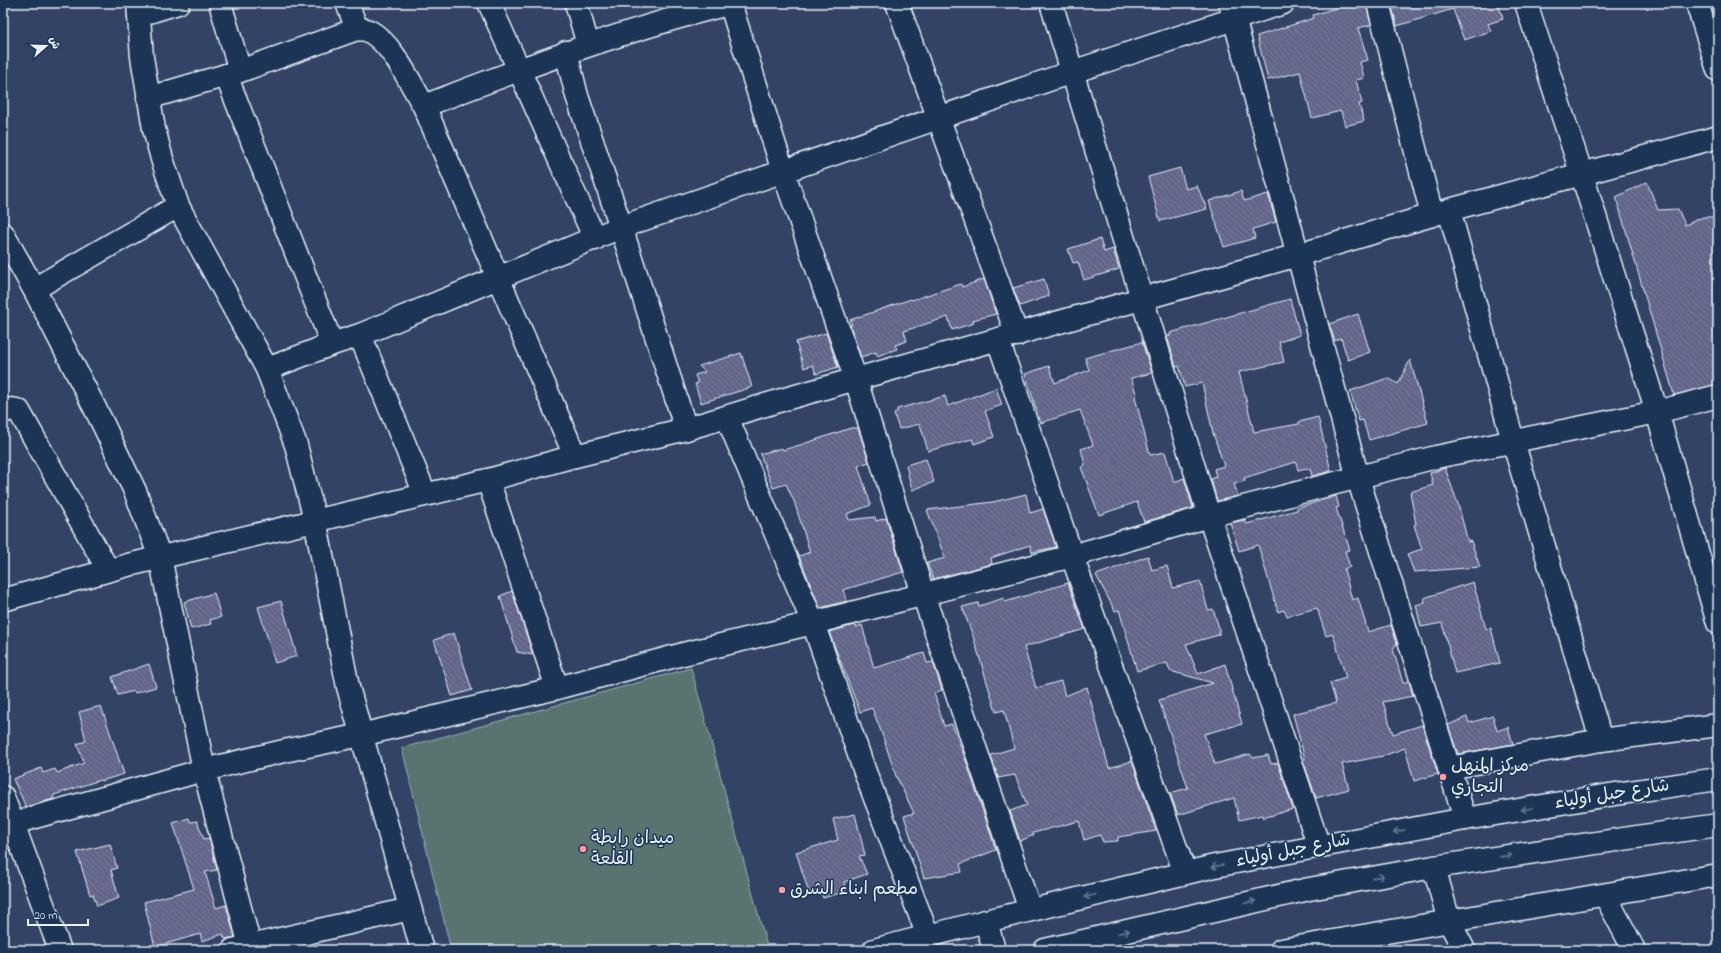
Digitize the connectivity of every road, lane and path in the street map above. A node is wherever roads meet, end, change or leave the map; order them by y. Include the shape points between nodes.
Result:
1 (178, 3) edge
2 (220, 3) edge
3 (347, 3) edge
4 (489, 3) edge
5 (576, 3) edge
6 (731, 3) edge
7 (897, 3) edge
8 (1051, 3) edge
9 (1283, 3) edge
10 (1378, 3) edge
11 (1526, 3) edge
12 (1697, 3) edge
13 (138, 9) edge
14 (1232, 11) edge
15 (357, 30) junction
16 (588, 45) junction
17 (566, 52) junction
18 (518, 70) junction
19 (1718, 70) edge
20 (1072, 72) junction
21 (233, 73) junction
22 (148, 98) junction
23 (424, 106) junction
24 (938, 118) junction
25 (1718, 137) edge
26 (783, 171) junction
27 (1582, 175) junction
28 (178, 206) junction
29 (1440, 213) junction
30 (621, 228) junction
31 (3, 234) edge
32 (595, 239) junction
33 (1298, 256) junction
34 (499, 279) junction
35 (34, 289) junction
36 (1142, 298) junction
37 (360, 335) junction
38 (1007, 338) junction
39 (332, 344) junction
40 (267, 369) junction
41 (856, 380) junction
42 (1718, 396) edge
43 (3, 412) edge
44 (1657, 412) junction
45 (727, 417) junction
46 (686, 429) junction
47 (1513, 441) junction
48 (575, 456) junction
49 (1358, 478) junction
50 (488, 480) junction
51 (425, 494) junction
52 (1209, 516) junction
53 (315, 520) junction
54 (1072, 556) junction
55 (160, 557) junction
56 (108, 570) junction
57 (923, 594) junction
58 (3, 600) edge
59 (813, 623) junction
60 (1718, 623) edge
61 (557, 688) junction
62 (1718, 725) edge
63 (361, 735) junction
64 (1601, 740) junction
65 (1449, 768) junction
66 (204, 770) junction
67 (1718, 779) edge
68 (3, 797) edge
69 (1465, 819) junction
70 (8, 824) edge
71 (1718, 825) edge
72 (1319, 847) junction
73 (1434, 867) junction
74 (1184, 873) junction
75 (1718, 875) edge
76 (1605, 895) junction
77 (410, 909) junction
78 (1030, 910) junction
79 (986, 920) junction
80 (1449, 920) junction
81 (928, 936) junction
82 (245, 949) edge
83 (1293, 949) edge
84 (60, 950) edge
85 (422, 950) edge
86 (874, 950) edge
87 (994, 950) edge
88 (1045, 950) edge
89 (1464, 950) edge
90 (1634, 950) edge

1 - 13 street
2 - 21 street
3 - 15 street
4 - 18 street
5 - 16 street
6 - 16 street
6 - 26 street
7 - 24 street
8 - 20 street
9 - 14 street
10 - 29 street
11 - 27 street
12 - 19 street
13 - 22 street
14 - 20 street
14 - 33 street
15 - 21 street
15 - 23 street via 369,31 382,41
16 - 17 street
17 - 18 street
17 - 30 street via 577,96
18 - 23 street
18 - 32 street
20 - 24 street
20 - 36 street
21 - 22 street
21 - 39 street
22 - 28 street via 162,159
23 - 34 street
24 - 26 street
24 - 38 street
25 - 27 street
26 - 30 street
26 - 41 street
27 - 29 street
27 - 44 street
28 - 35 street
28 - 40 street
29 - 33 street
29 - 47 street
30 - 32 street
30 - 46 street
31 - 35 street
32 - 34 street
33 - 36 street
33 - 49 street
34 - 37 street
34 - 48 street
35 - 55 street via 135,491
36 - 38 street
36 - 52 street
37 - 39 street
37 - 51 street
38 - 41 street
38 - 54 street
39 - 40 street
40 - 53 street via 296,445
41 - 45 street
41 - 57 street
42 - 44 street
43 - 56 street via 9,409 19,411
44 - 47 street
44 - 60 street
45 - 46 street
45 - 59 street
46 - 48 street
47 - 49 street via 1436,457
47 - 64 street
48 - 50 street
49 - 52 street
49 - 65 street
50 - 51 street
50 - 61 street
51 - 53 street
52 - 54 street
52 - 72 street
53 - 55 street
53 - 63 street via 348,687
54 - 57 street
54 - 74 street
55 - 56 street
55 - 66 street
56 - 58 street
57 - 59 street
57 - 78 street
59 - 61 street
59 - 81 street via 865,772
61 - 63 street
62 - 64 street
63 - 66 street
63 - 77 street
64 - 65 street
65 - 69 street
66 - 70 street
66 - 82 street
67 -> 69 street, شارع جبل أولياء
68 - 70 street
69 -> 72 street, شارع جبل أولياء
70 - 84 street
73 -> 71 street
72 -> 74 street, شارع جبل أولياء
73 - 80 street
88 -> 73 street via 1309,889
74 -> 78 street, شارع جبل أولياء
75 - 76 street
76 - 80 street
76 - 90 street
77 - 82 street
77 - 85 street
78 - 79 street, شارع جبل أولياء
79 - 81 street, شارع جبل أولياء
79 - 87 street
80 - 83 street
80 - 89 street
81 - 86 street, شارع جبل أولياء

